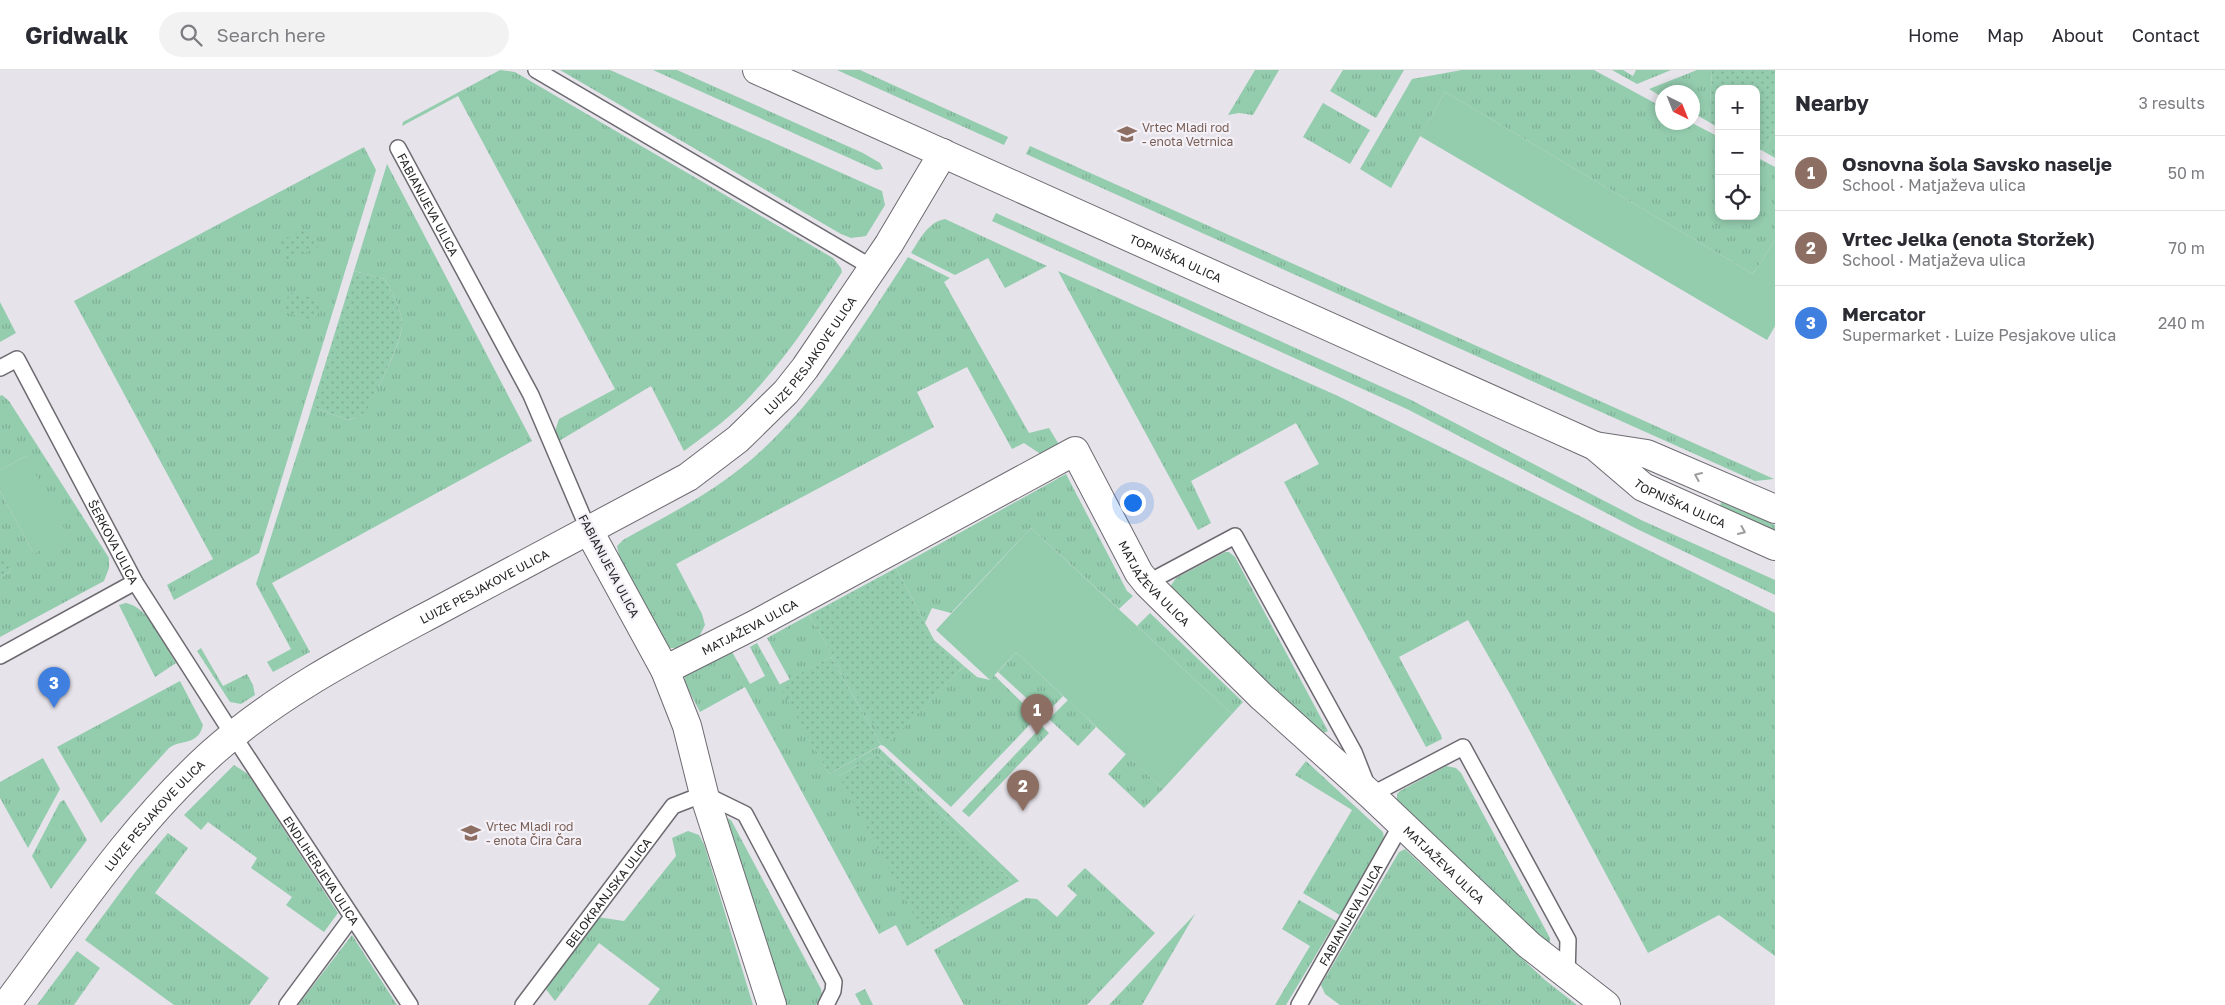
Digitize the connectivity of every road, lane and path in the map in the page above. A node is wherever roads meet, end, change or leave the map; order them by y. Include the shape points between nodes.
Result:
1 (536, 70) edge
2 (757, 70) edge
3 (398, 148) dead end
4 (943, 154) junction
5 (873, 268) junction
6 (0, 368) edge
7 (1595, 446) junction
8 (1775, 509) edge
9 (589, 531) junction
10 (1775, 546) edge
11 (136, 582) junction
12 (1147, 583) junction
13 (0, 656) edge
14 (665, 670) junction
15 (233, 735) junction
16 (704, 794) junction
17 (1371, 795) junction
18 (1401, 825) junction
19 (352, 917) junction
20 (1567, 976) junction
21 (6, 1005) edge
22 (286, 1005) edge
23 (410, 1005) edge
24 (523, 1005) edge
25 (772, 1005) edge
26 (826, 1005) edge
27 (1299, 1005) edge
28 (1606, 1005) edge

1 - 5 lane
2 - 4 street, TOPNIŠKA ULICA
3 - 9 lane, FABIANIJEVA ULICA via 531,395
4 - 5 street, LUIZE PESJAKOVE ULICA
4 - 7 street, TOPNIŠKA ULICA
5 - 9 street, LUIZE PESJAKOVE ULICA via 786,392 738,439 688,477
6 - 11 lane, ŠERKOVA ULICA via 17,359
8 -> 7 street, TOPNIŠKA ULICA via 1647,454
7 -> 10 street, TOPNIŠKA ULICA via 1643,487
9 - 14 street, FABIANIJEVA ULICA
9 - 15 street, LUIZE PESJAKOVE ULICA via 352,657 280,700
11 - 13 lane
11 - 15 lane, ŠERKOVA ULICA
12 - 14 street, MATJAŽEVA ULICA via 1075,451
12 - 17 street, MATJAŽEVA ULICA via 1261,696
12 - 17 lane via 1235,536 1354,752
14 - 16 street, FABIANIJEVA ULICA via 687,726
15 - 19 lane, ENDLIHERJEVA ULICA
15 - 21 street, LUIZE PESJAKOVE ULICA via 186,777 129,841
16 - 24 lane, BELOKRANJSKA ULICA via 673,806
16 - 25 street, FABIANIJEVA ULICA
16 - 26 lane via 745,814 834,982 834,991
17 - 18 street, MATJAŽEVA ULICA
17 - 20 lane via 1463,747 1568,940
18 - 20 street, MATJAŽEVA ULICA
18 - 27 lane, FABIANIJEVA ULICA
19 - 22 lane
19 - 23 lane, ENDLIHERJEVA ULICA
20 - 28 street, MATJAŽEVA ULICA

